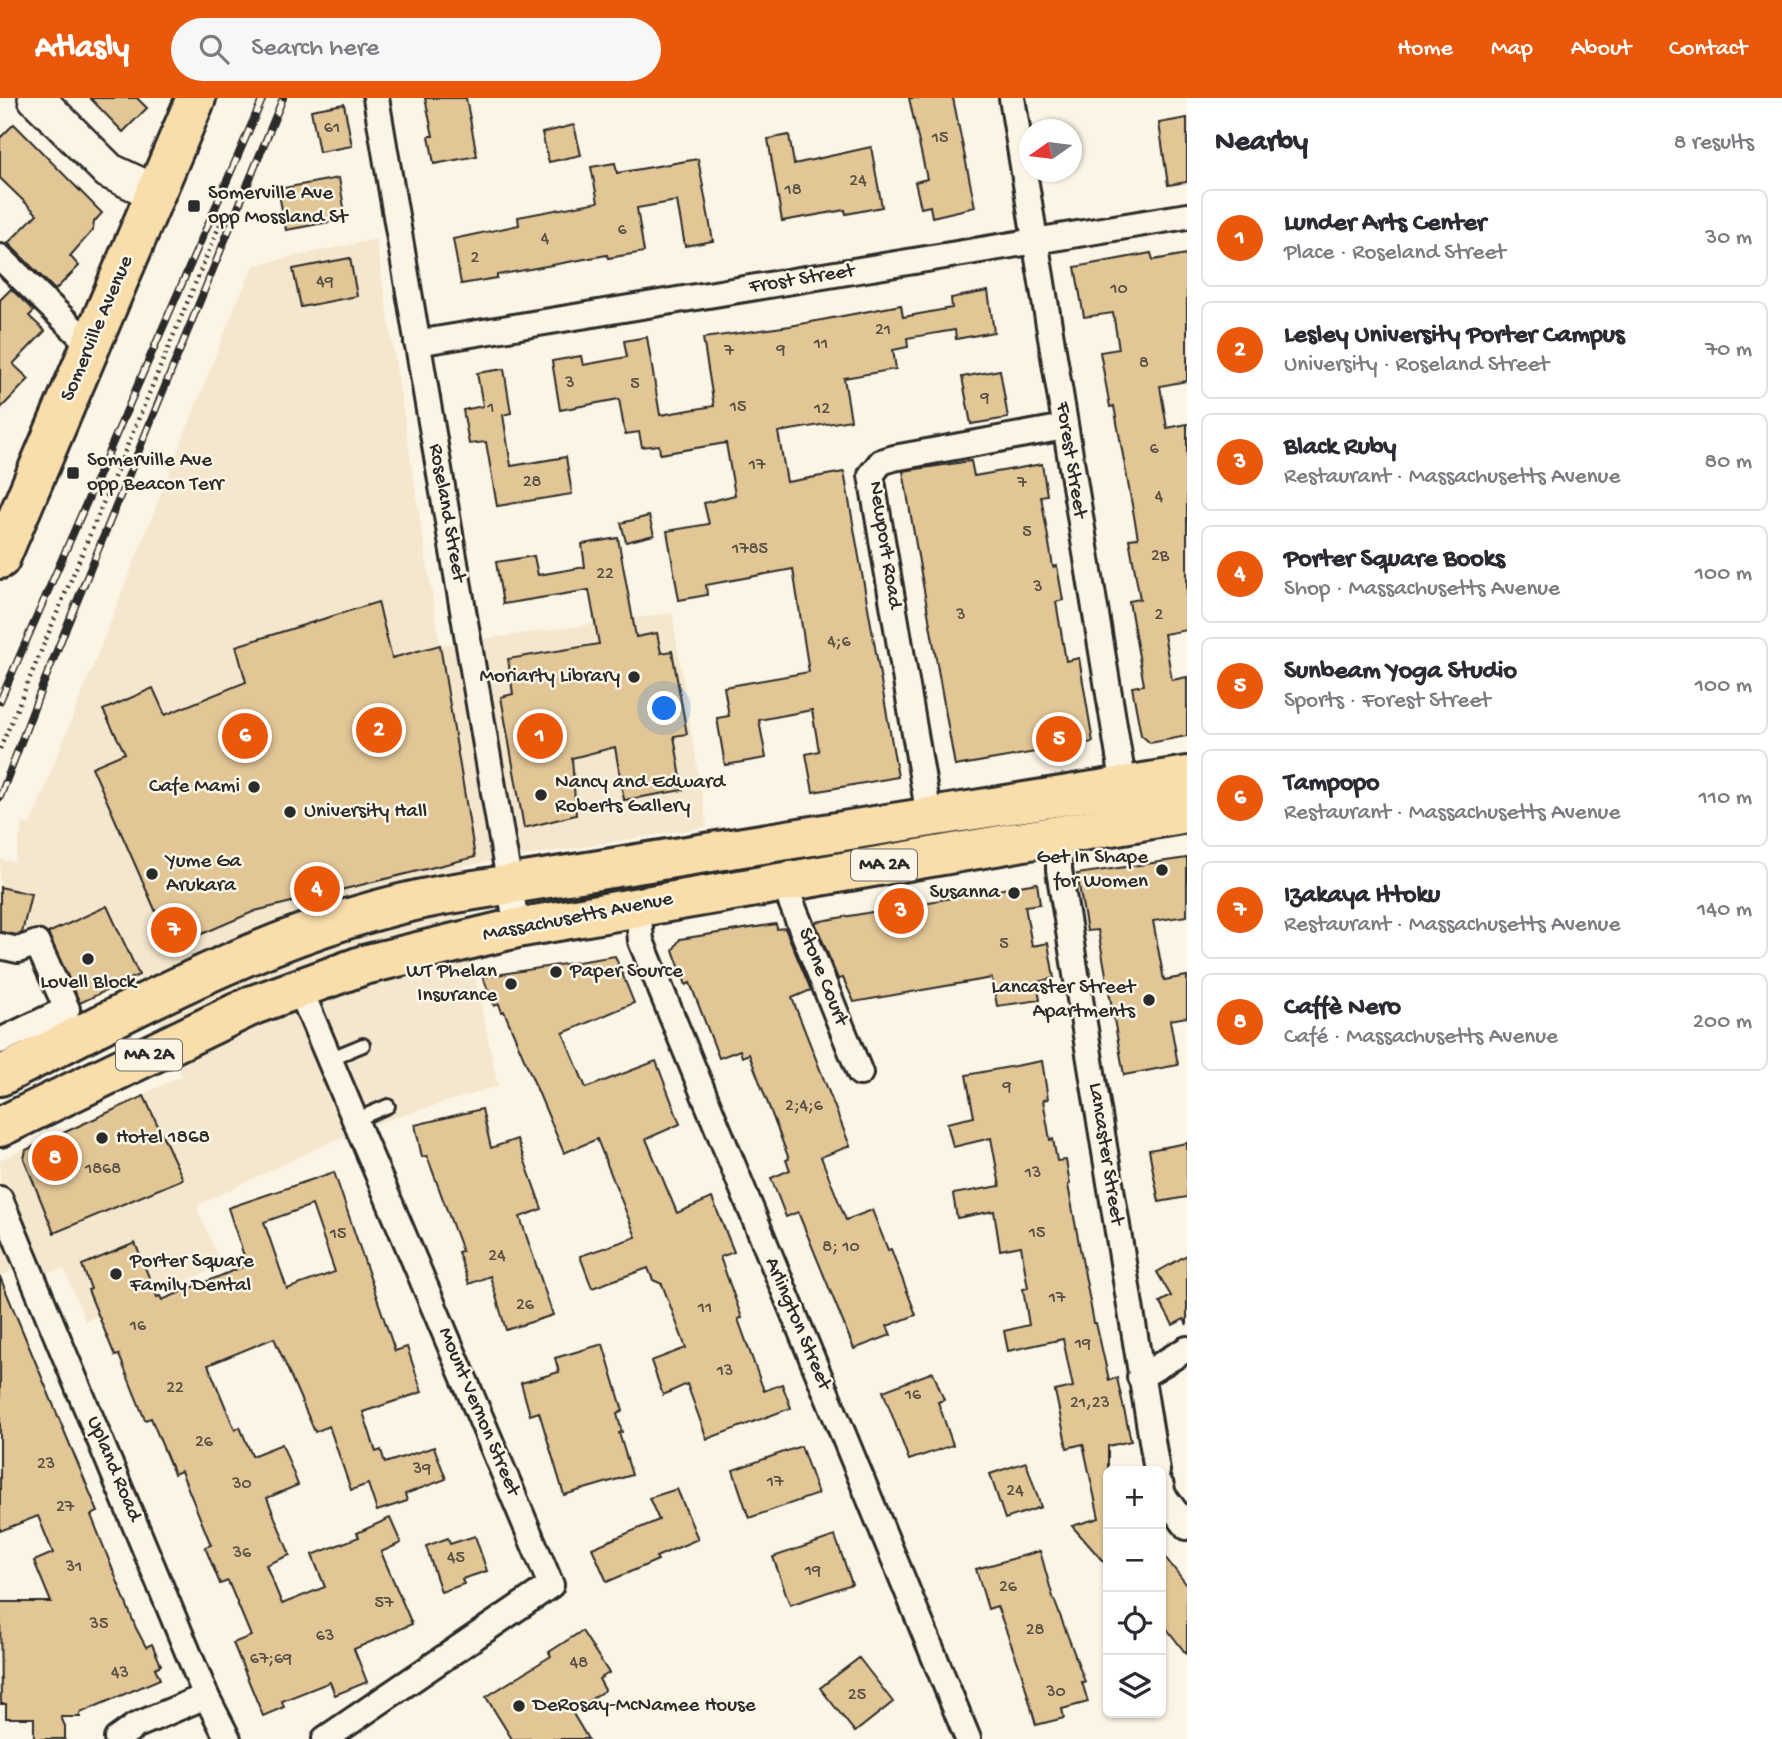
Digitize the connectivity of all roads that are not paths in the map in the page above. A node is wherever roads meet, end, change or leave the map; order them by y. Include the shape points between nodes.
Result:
1 (36, 98) edge
2 (196, 98) edge
3 (376, 98) edge
4 (1012, 98) edge
5 (156, 193) junction
6 (1187, 216) edge
7 (1035, 243) junction
8 (0, 257) edge
9 (417, 343) junction
10 (91, 346) junction
11 (1065, 427) junction
12 (0, 559) edge
13 (1187, 776) edge
14 (1127, 805) junction
15 (1187, 813) edge
16 (929, 816) junction
17 (1059, 836) junction
18 (783, 882) junction
19 (510, 886) junction
20 (638, 906) junction
21 (517, 928) junction
22 (0, 946) edge
23 (299, 987) junction
24 (0, 1041) edge
25 (363, 1045) dead end
26 (329, 1059) junction
27 (860, 1073) dead end
28 (0, 1076) edge
29 (388, 1105) dead end
30 (355, 1120) junction
31 (0, 1127) edge
32 (0, 1199) edge
33 (1187, 1349) edge
34 (1140, 1377) junction
35 (1156, 1466) edge
36 (1166, 1499) edge
37 (1187, 1527) edge
38 (206, 1696) junction
39 (117, 1739) edge
40 (228, 1739) edge
41 (325, 1739) edge
42 (968, 1739) edge

1 - 5 street via 109,171
2 - 5 main road, Somerville Avenue
3 - 9 street, Roseland Street
4 - 7 street, Forest Street
5 - 10 main road, Somerville Avenue
6 - 7 street, Frost Street
7 - 9 street, Frost Street
7 - 11 street, Forest Street
8 - 10 street
9 - 19 street, Roseland Street
10 - 12 main road, Somerville Avenue
11 - 14 street, Forest Street
11 - 16 street, Newport Road via 894,458 881,462 871,475
13 - 14 main road, Massachusetts Avenue / MA 2A
14 - 15 main road, Massachusetts Avenue / MA 2A
14 - 16 main road, Massachusetts Avenue / MA 2A
14 - 17 main road, Massachusetts Avenue / MA 2A
16 - 19 main road, Massachusetts Avenue / MA 2A
17 - 18 main road, Massachusetts Avenue / MA 2A
17 - 34 street, Lancaster Street via 1059,870
18 - 20 main road, Massachusetts Avenue / MA 2A
18 - 27 street, Stone Court
19 - 21 street, Roseland Street
19 - 28 main road, Massachusetts Avenue / MA 2A via 383,908 272,945
20 - 21 main road, Massachusetts Avenue / MA 2A
20 - 42 street, Arlington Street via 641,941
21 - 23 main road, Massachusetts Avenue / MA 2A via 364,965
22 - 24 street via 18,950 37,943 67,1009
23 - 26 street, Mount Vernon Street
23 - 31 main road, Massachusetts Avenue / MA 2A
25 - 26 lane
26 - 30 street, Mount Vernon Street
29 - 30 lane
30 - 41 street, Mount Vernon Street via 551,1585
32 - 38 street, Upland Road
33 - 34 street
34 - 35 street, Lancaster Street
36 - 37 street
38 - 39 street via 135,1726
38 - 40 street, Upland Road

